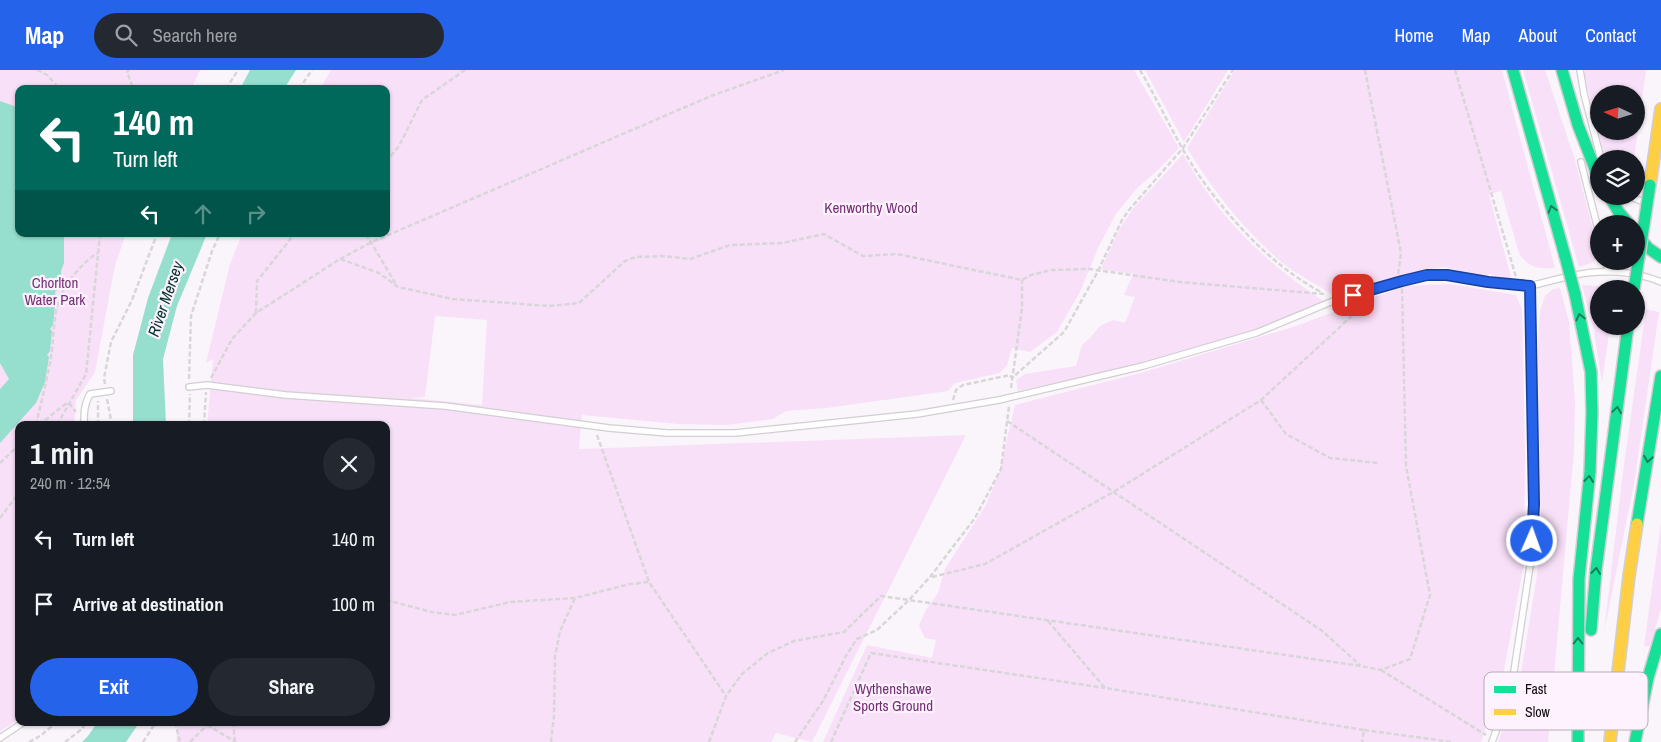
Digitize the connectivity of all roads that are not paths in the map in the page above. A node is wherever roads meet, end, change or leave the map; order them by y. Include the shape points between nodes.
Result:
1 (1513, 70) edge
2 (1562, 70) edge
3 (1580, 70) edge
4 (1570, 104) junction
5 (1661, 109) edge
6 (1575, 138) dead end
7 (1599, 150) edge
8 (1580, 157) dead end
9 (1590, 159) edge
10 (1645, 203) edge
11 (1653, 206) dead end
12 (1594, 215) edge
13 (1645, 244) edge
14 (1661, 257) edge
15 (1608, 271) joint
16 (1635, 280) edge
17 (1661, 282) edge
18 (1530, 286) junction
19 (1627, 335) edge
20 (1661, 376) edge
21 (189, 387) road end
22 (109, 391) road end
23 (84, 421) edge
24 (1661, 634) edge
25 (1514, 672) edge
26 (1580, 672) edge
27 (1587, 672) edge
28 (1618, 672) edge
29 (1648, 678) edge
30 (18, 726) edge
31 (0, 738) edge

26 -> 1 highway, bridge via 1579,579 1590,472 1591,372 1575,294
2 - 4 highway
3 - 7 lane
4 - 6 lane
4 - 9 highway
5 - 16 highway, bridge
8 - 12 lane
10 - 11 lane
13 - 14 highway
15 - 17 lane
15 - 18 lane via 1588,272
18 - 21 lane via 1427,275 1338,299 1256,333 1142,366 1010,398 917,414 735,433 667,433 444,406
18 - 25 lane via 1534,504 1531,559
27 -> 19 highway via 1596,570
20 -> 28 highway via 1629,576
22 - 23 lane via 90,394
24 - 29 highway
30 - 31 lane

